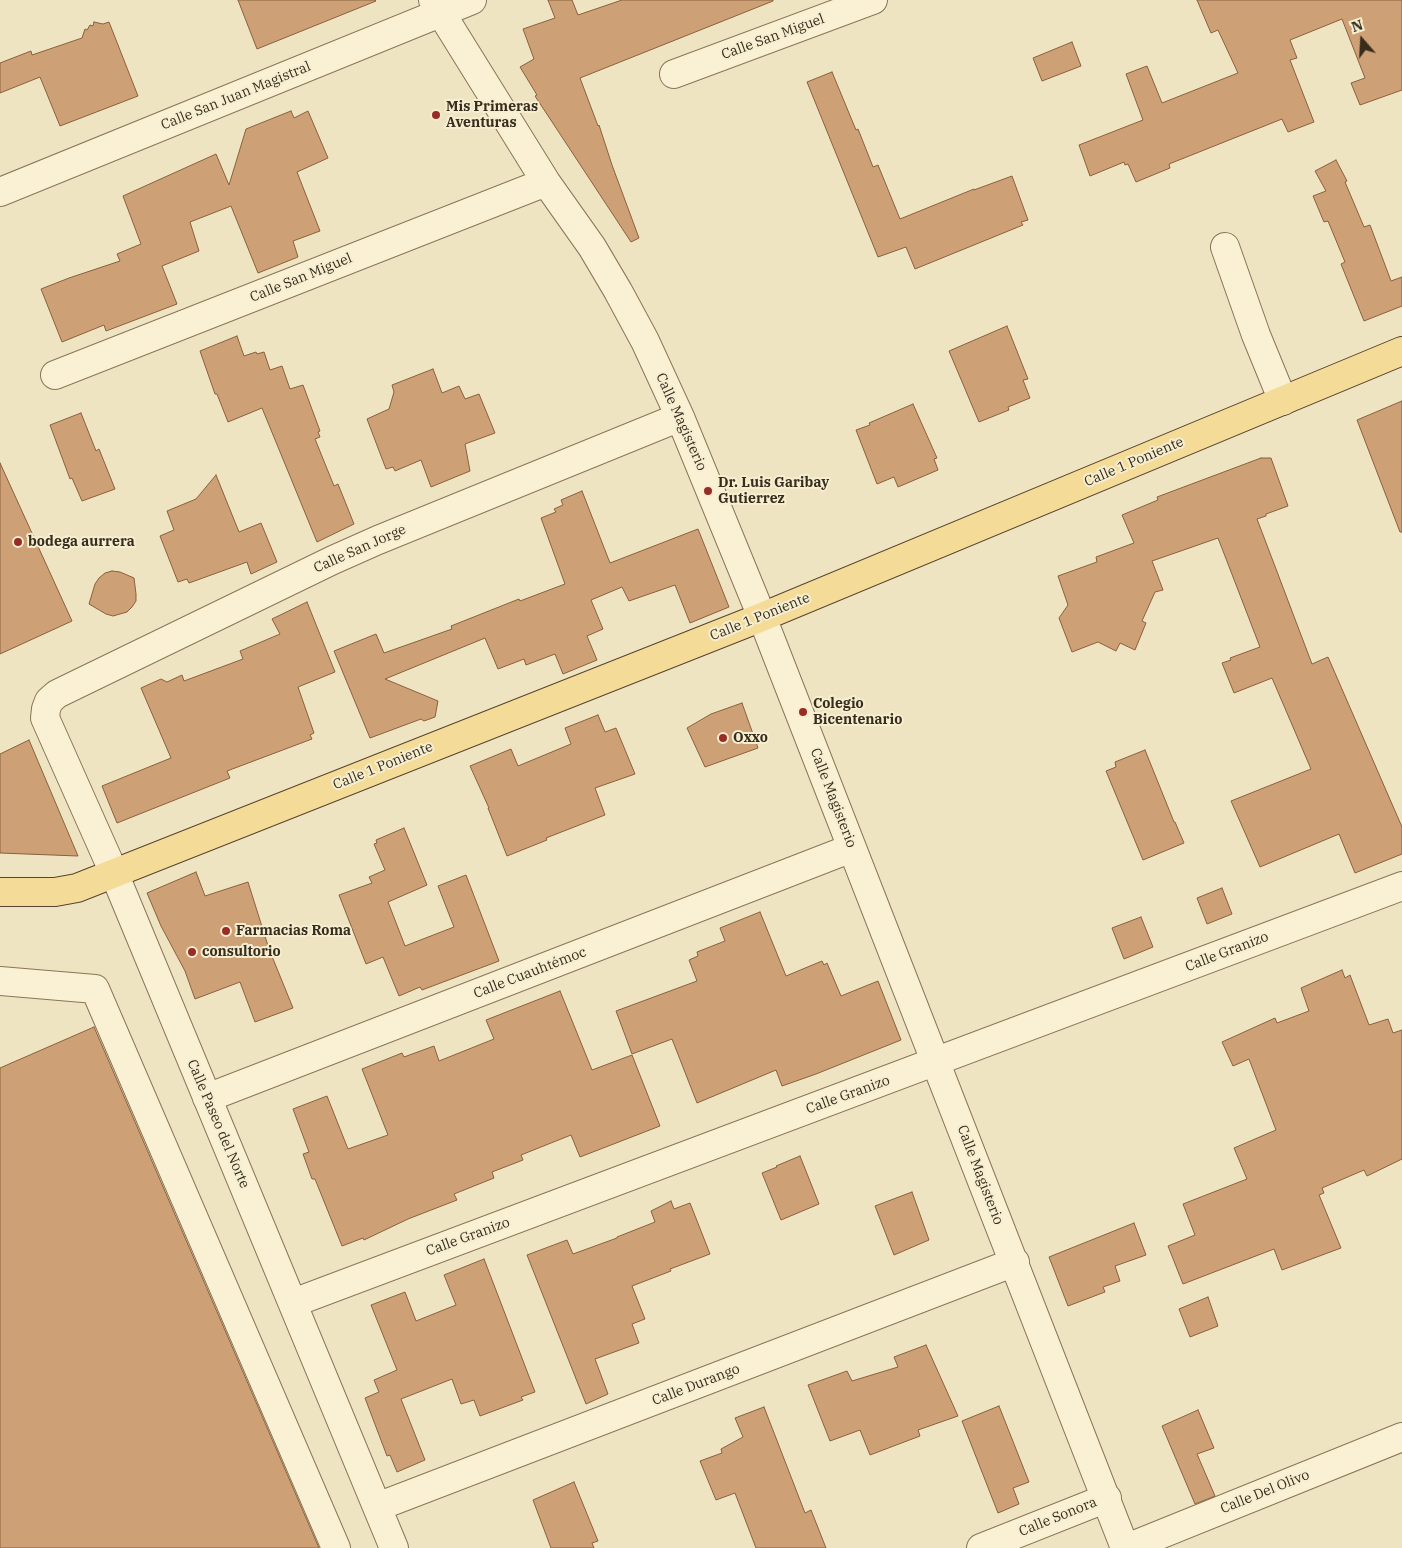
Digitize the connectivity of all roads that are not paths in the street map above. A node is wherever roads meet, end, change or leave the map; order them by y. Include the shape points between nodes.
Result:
1 (472, 0) edge
2 (873, 0) edge
3 (437, 6) edge
4 (674, 74) dead end
5 (546, 182) junction
6 (0, 192) edge
7 (1225, 247) dead end
8 (1402, 351) edge
9 (56, 376) dead end
10 (1283, 401) junction
11 (680, 417) junction
12 (762, 617) junction
13 (49, 701) joint
14 (852, 848) junction
15 (114, 873) junction
16 (1402, 886) edge
17 (0, 892) edge
18 (0, 981) edge
19 (936, 1062) junction
20 (207, 1098) junction
21 (1015, 1262) junction
22 (292, 1303) junction
23 (1402, 1437) edge
24 (1107, 1498) junction
25 (377, 1507) junction
26 (336, 1548) edge
27 (394, 1548) edge
28 (981, 1548) edge
29 (1126, 1548) edge

1 - 3 street, Calle San Juan Magistral
2 - 4 street, Calle San Miguel
3 - 5 street, Calle Magisterio
3 - 6 street, Calle San Juan Magistral
5 - 9 street, Calle San Miguel
5 - 11 street, Calle Magisterio via 592,247 618,291
7 - 10 street
8 - 10 main road, Calle 1 Poniente
10 - 12 main road, Calle 1 Poniente
11 - 12 street, Calle Magisterio
11 - 13 street, Calle San Jorge via 332,560 57,694
12 - 14 street, Calle Magisterio
12 - 15 main road, Calle 1 Poniente
13 - 15 street, Calle Paseo del Norte via 45,718
14 - 19 street, Calle Magisterio
14 - 20 street, Calle Cuauhtémoc
15 - 17 main road, Calle 1 Poniente via 77,888 55,892
15 - 20 street, Calle Paseo del Norte
16 - 19 street, Calle Granizo
18 - 26 street via 95,989
19 - 21 street, Calle Magisterio
19 - 22 street, Calle Granizo
20 - 22 street, Calle Paseo del Norte
21 - 24 street, Calle Magisterio
21 - 25 street, Calle Durango
22 - 25 street, Calle Paseo del Norte
23 - 29 street, Calle Del Olivo
24 - 28 street, Calle Sonora
24 - 29 street, Calle Magisterio
25 - 27 street, Calle Paseo del Norte

